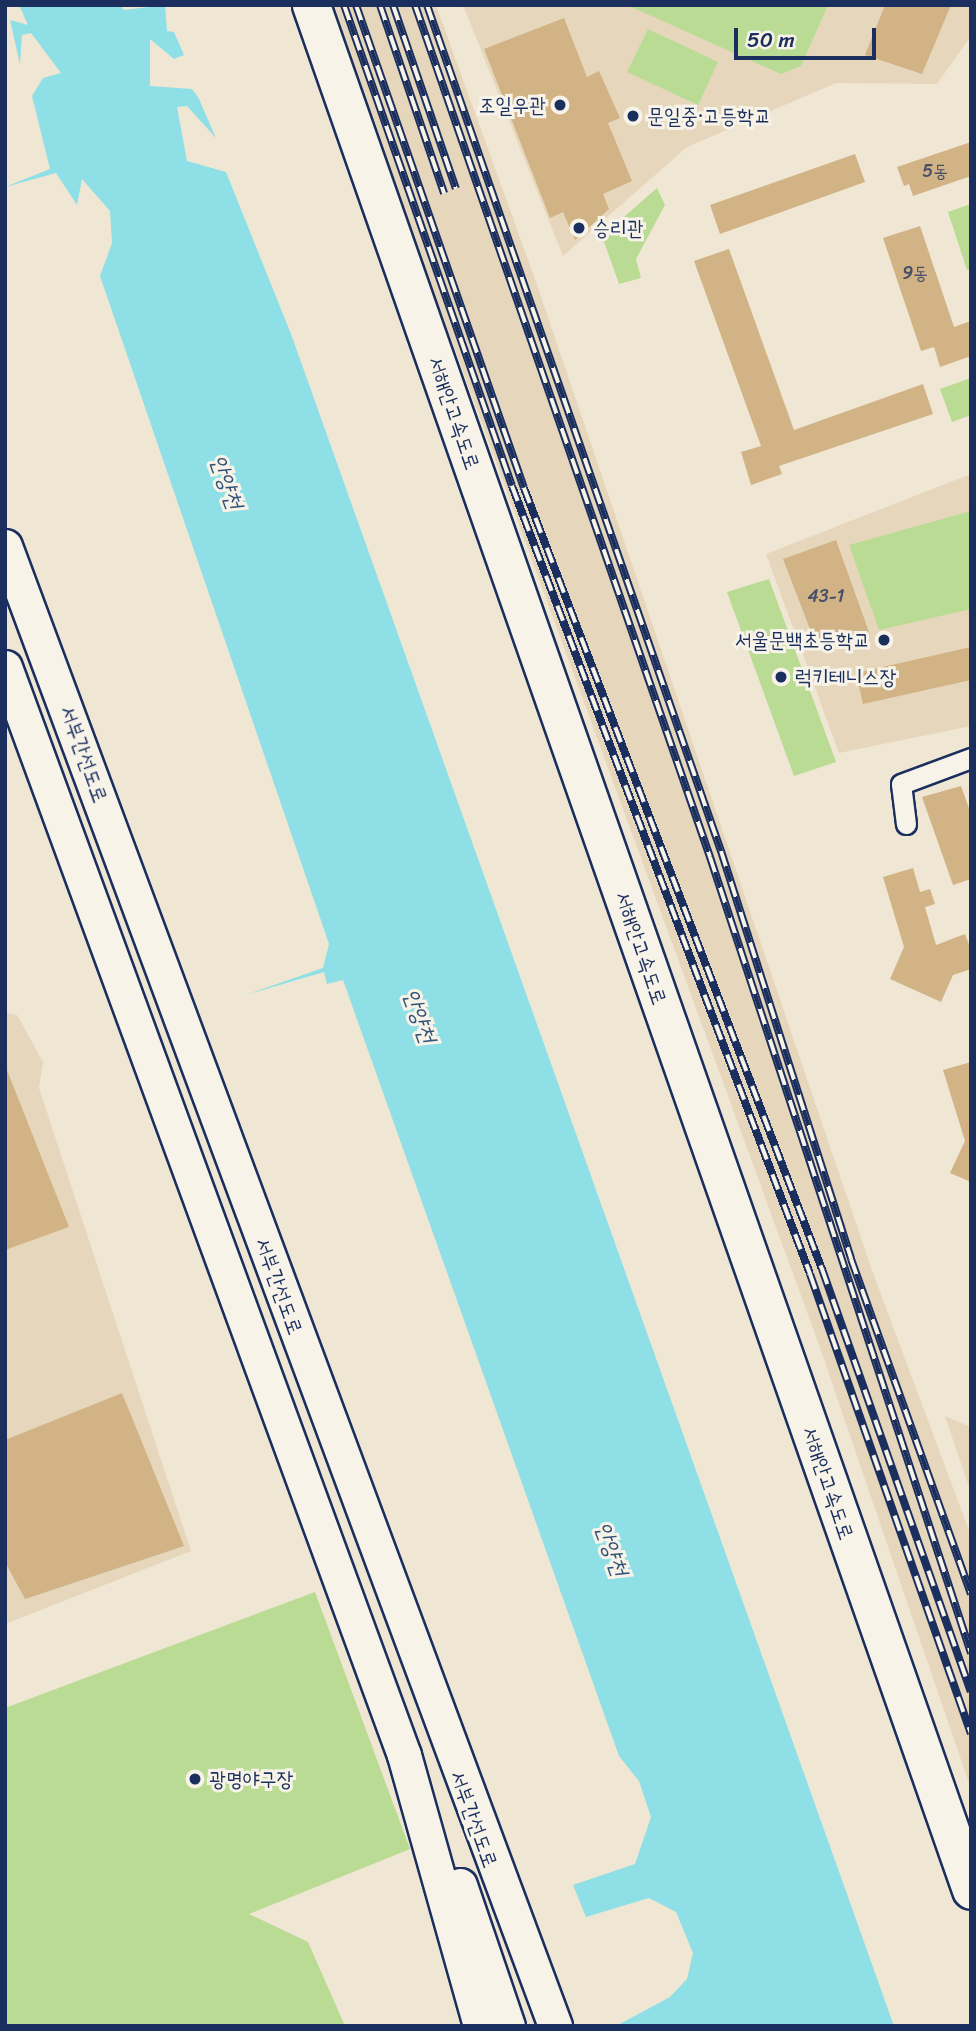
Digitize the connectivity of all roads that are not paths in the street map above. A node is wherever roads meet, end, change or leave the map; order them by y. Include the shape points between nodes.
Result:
1 (311, 5) edge
2 (336, 5) edge
3 (5, 545) edge
4 (5, 667) edge
5 (5, 727) edge
6 (971, 758) edge
7 (45, 775) junction
8 (906, 824) dead end
9 (404, 1755) junction
10 (971, 1815) edge
11 (971, 1890) edge
12 (522, 1949) junction
13 (480, 2026) edge
14 (508, 2026) edge
15 (534, 2026) edge
16 (555, 2026) edge

1 - 11 highway, 서해안고속도로, bridge
2 - 10 highway, 서해안고속도로
3 - 12 highway, 서부간선도로
4 - 7 highway, 서부간선도로
5 - 7 highway
6 - 8 street via 901,784
7 - 9 highway, 서부간선도로
9 - 13 highway, 서부간선도로
9 - 14 highway via 440,1828
12 - 15 highway
12 - 16 highway, 서부간선도로

